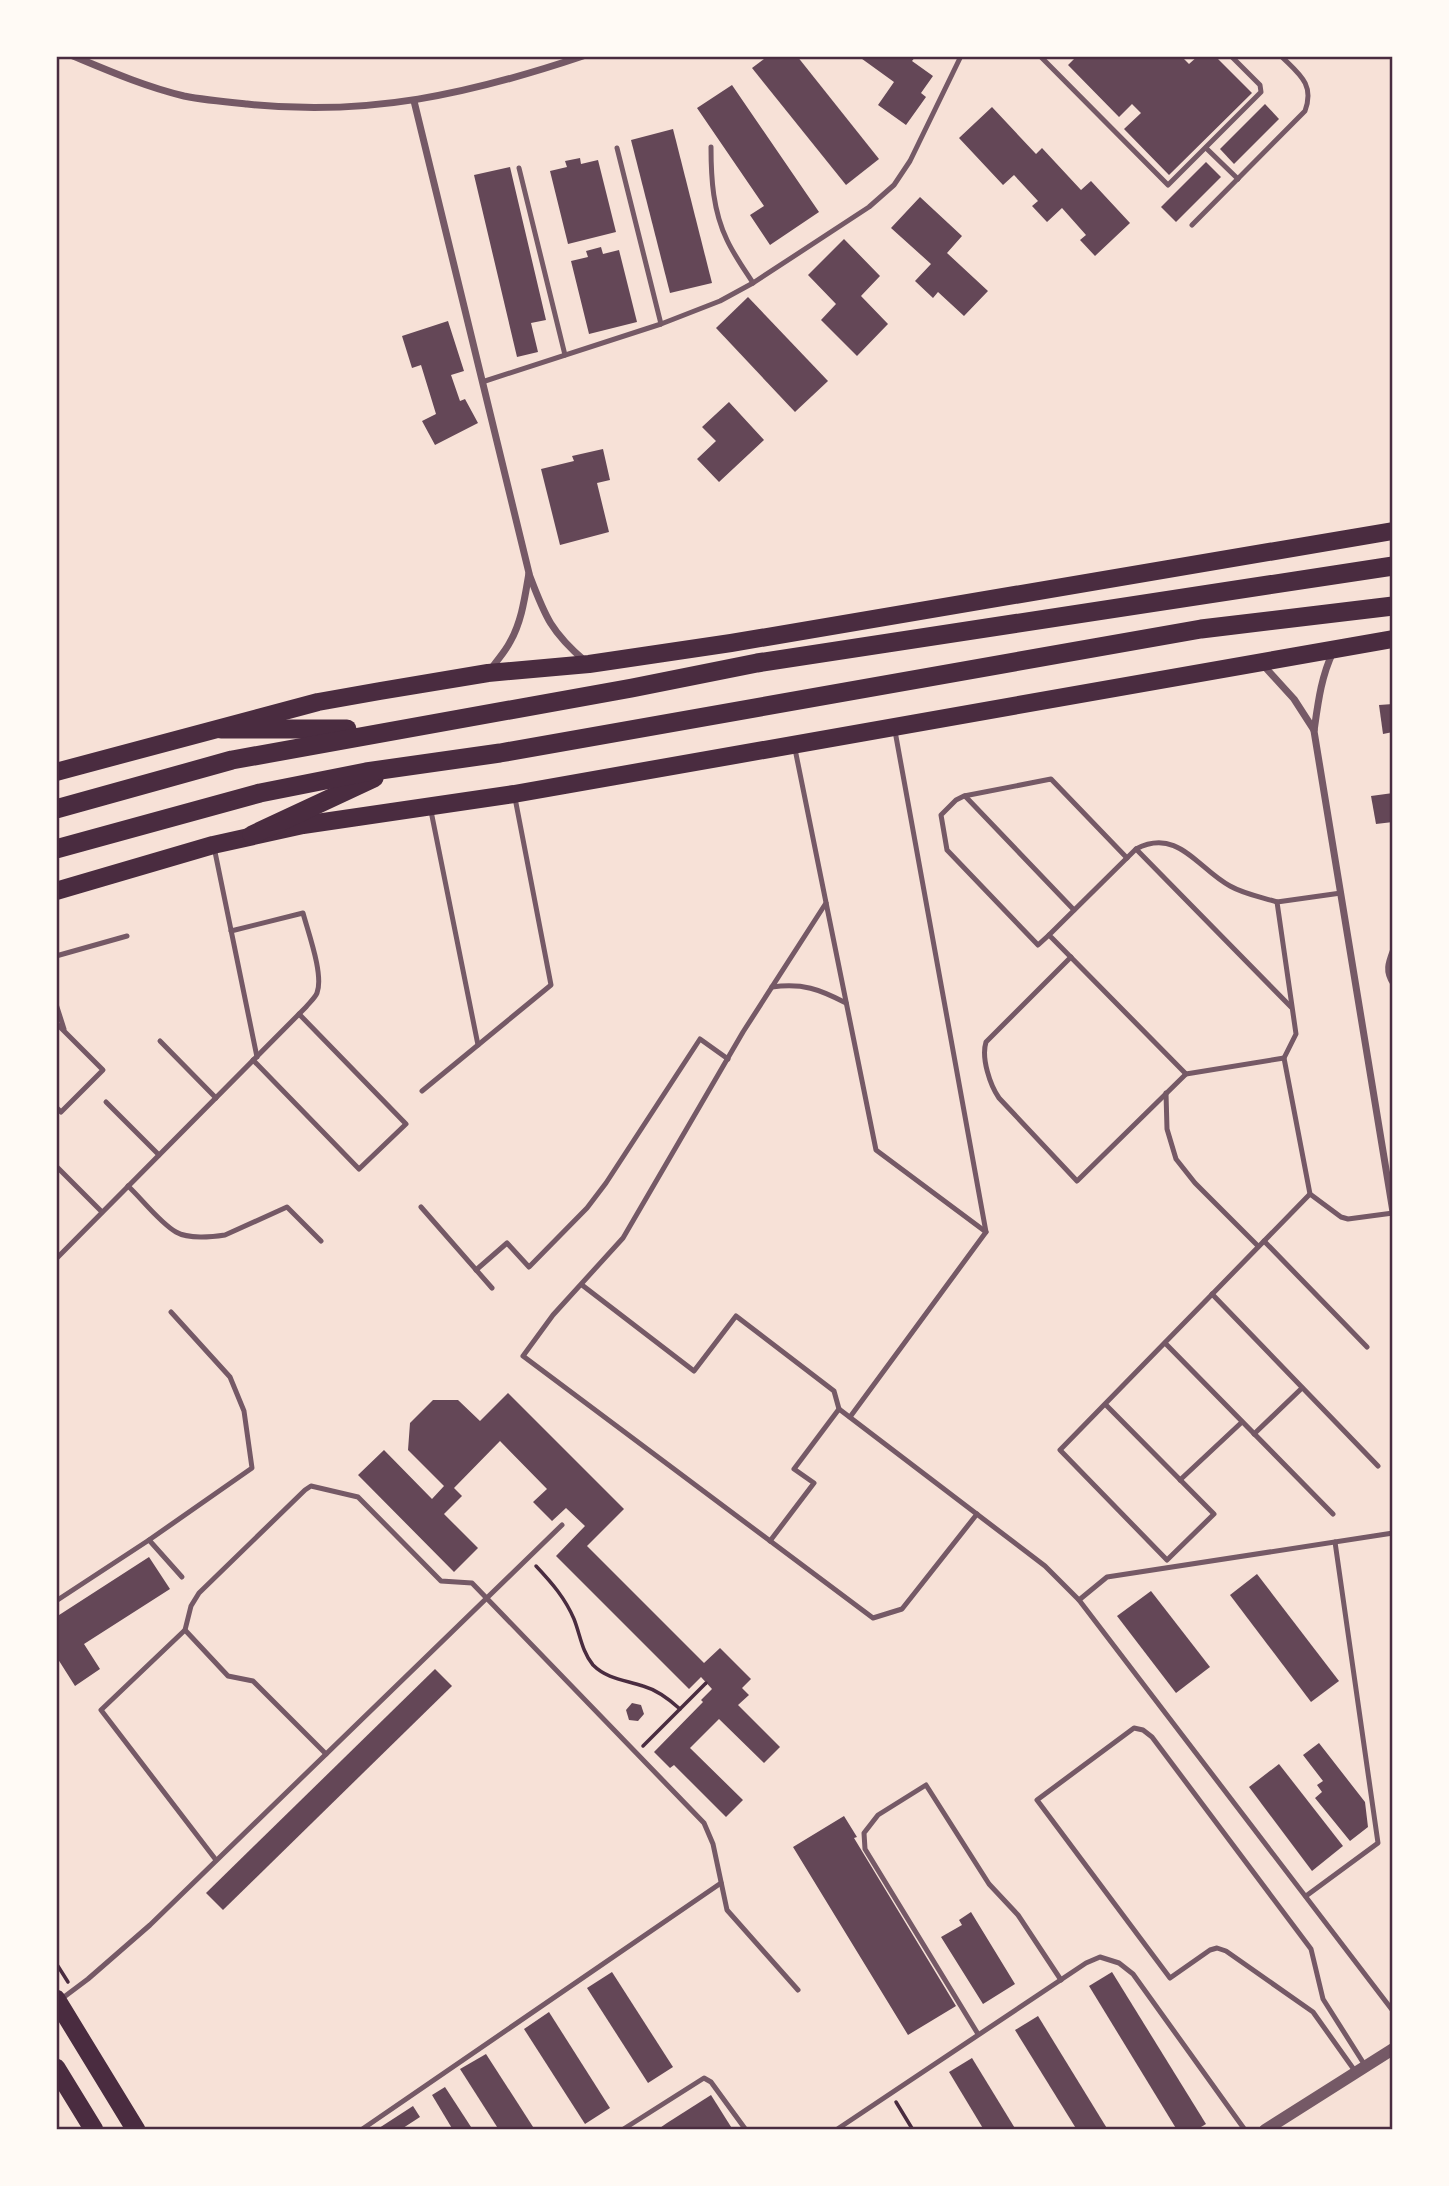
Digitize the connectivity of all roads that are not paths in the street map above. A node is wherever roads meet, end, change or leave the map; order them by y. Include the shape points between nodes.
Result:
1 (73, 56) edge
2 (583, 56) edge
3 (961, 56) edge
4 (1040, 56) edge
5 (1231, 56) edge
6 (1281, 56) edge
7 (414, 101) junction
8 (710, 147) dead end
9 (617, 148) dead end
10 (1206, 148) junction
11 (519, 168) dead end
12 (1237, 179) junction
13 (1192, 225) dead end
14 (753, 283) junction
15 (661, 324) junction
16 (565, 355) junction
17 (482, 382) junction
18 (1393, 531) edge
19 (1393, 566) edge
20 (529, 573) junction
21 (1393, 606) edge
22 (1393, 639) edge
23 (1334, 650) junction
24 (1261, 663) junction
25 (589, 664) junction
26 (488, 673) junction
27 (894, 726) junction
28 (221, 729) junction
29 (397, 729) junction
30 (1314, 731) junction
31 (794, 744) junction
32 (400, 766) junction
33 (56, 772) edge
34 (514, 794) junction
35 (964, 796) junction
36 (430, 807) junction
37 (56, 809) edge
38 (252, 835) junction
39 (213, 845) junction
40 (56, 849) edge
41 (1136, 849) junction
42 (1126, 858) junction
43 (56, 891) edge
44 (1341, 893) junction
45 (1277, 902) junction
46 (826, 903) junction
47 (1074, 910) junction
48 (231, 931) junction
49 (1049, 935) junction
50 (127, 936) dead end
51 (1393, 948) edge
52 (56, 956) edge
53 (1071, 957) junction
54 (1393, 984) edge
55 (772, 987) junction
56 (846, 1003) junction
57 (56, 1004) edge
58 (1291, 1007) junction
59 (299, 1014) junction
60 (56, 1023) edge
61 (65, 1032) junction
62 (160, 1041) dead end
63 (478, 1045) junction
64 (255, 1058) junction
65 (1284, 1058) junction
66 (728, 1059) junction
67 (1186, 1074) junction
68 (422, 1091) dead end
69 (1167, 1093) junction
70 (216, 1098) junction
71 (106, 1102) dead end
72 (56, 1107) edge
73 (159, 1155) junction
74 (56, 1166) edge
75 (128, 1186) junction
76 (1310, 1194) junction
77 (421, 1207) dead end
78 (102, 1212) junction
79 (1393, 1213) edge
80 (986, 1232) junction
81 (321, 1241) dead end
82 (1264, 1241) junction
83 (1258, 1246) junction
84 (56, 1259) edge
85 (476, 1270) junction
86 (582, 1285) junction
87 (492, 1288) dead end
88 (1212, 1294) junction
89 (171, 1312) dead end
90 (1165, 1343) junction
91 (1367, 1347) dead end
92 (1302, 1388) junction
93 (1106, 1405) junction
94 (839, 1409) junction
95 (850, 1417) junction
96 (1242, 1422) junction
97 (1254, 1434) junction
98 (1378, 1466) dead end
99 (1180, 1480) junction
100 (977, 1514) junction
101 (1333, 1514) dead end
102 (562, 1525) dead end
103 (1393, 1533) edge
104 (149, 1540) junction
105 (770, 1541) junction
106 (1335, 1542) junction
107 (182, 1577) dead end
108 (487, 1598) junction
109 (1079, 1600) junction
110 (56, 1601) edge
111 (185, 1630) junction
112 (326, 1754) junction
113 (216, 1860) junction
114 (721, 1883) junction
115 (1306, 1896) junction
116 (1061, 1980) junction
117 (798, 1990) dead end
118 (62, 1997) edge
119 (1393, 2011) edge
120 (978, 2034) junction
121 (1393, 2049) edge
122 (56, 2068) edge
123 (1361, 2070) junction
124 (94, 2130) edge
125 (135, 2130) edge
126 (361, 2130) edge
127 (622, 2130) edge
128 (746, 2130) edge
129 (836, 2130) edge
130 (1245, 2130) edge
131 (1265, 2130) edge

1 - 7 street via 162,90 233,103 320,109
2 - 7 street via 490,85
3 - 14 lane via 894,186
4 - 10 lane via 1168,185
5 - 10 lane via 1262,90
6 - 12 lane via 1304,82 1308,102 1300,116
7 - 17 street
8 - 14 lane via 719,219
9 - 15 lane
10 - 12 lane
11 - 16 lane
12 - 13 lane
14 - 15 lane
15 - 16 lane
16 - 17 lane
17 - 20 street
18 - 25 main road
19 - 29 highway via 757,663
20 - 25 street via 546,619
20 - 26 street via 514,634
21 - 32 highway via 1201,629
22 - 23 main road
23 - 24 main road
23 - 30 street via 1321,685
24 - 27 main road
24 - 30 street via 1294,699
25 - 26 main road
26 - 28 main road via 318,702
27 - 31 main road
27 - 80 lane
28 - 29 highway
28 - 33 main road
29 - 37 highway via 232,760
30 - 44 street
31 - 34 main road
31 - 46 lane
32 - 38 highway
32 - 40 highway via 260,793
34 - 36 main road
34 - 63 lane via 551,985
35 - 42 lane via 1051,779
35 - 47 lane
35 - 49 lane via 941,815 947,850 1038,945
36 - 38 main road
36 - 63 lane
38 - 39 main road
39 - 43 main road
39 - 48 lane
41 - 42 lane
41 - 45 lane via 1153,843 1178,847 1228,885
41 - 58 lane
42 - 47 lane
44 - 45 lane
44 - 79 street
45 - 58 lane
46 - 55 lane
46 - 56 lane
47 - 49 lane
48 - 59 lane via 303,913 318,983 317,993
48 - 64 lane
49 - 53 lane
50 - 52 lane
51 - 54 lane via 1387,972
53 - 67 lane
53 - 69 lane via 986,1042 984,1050 999,1098 1077,1181
55 - 56 lane via 807,986
55 - 66 lane
56 - 80 lane via 876,1150
57 - 61 lane
58 - 65 lane via 1296,1034
59 - 64 lane
59 - 64 lane via 406,1124 359,1169
60 - 61 lane
61 - 72 lane via 103,1070 61,1112
62 - 70 lane
63 - 68 lane
64 - 70 lane
65 - 67 lane
65 - 76 lane
66 - 85 lane via 699,1039 606,1183 564,1233 529,1267 507,1243
66 - 86 lane via 623,1238
67 - 69 lane
69 - 83 lane via 1167,1129 1176,1159
70 - 73 lane
71 - 73 lane
73 - 75 lane
74 - 78 lane
75 - 78 lane
75 - 81 lane via 182,1234 225,1235 287,1207
76 - 79 lane via 1349,1219
76 - 82 lane
77 - 85 lane
78 - 84 lane
80 - 95 lane
82 - 83 lane
82 - 91 lane
83 - 88 lane
85 - 87 lane
86 - 94 lane via 694,1371 736,1316 834,1391
86 - 105 lane via 523,1356
88 - 90 lane
88 - 92 lane
89 - 104 lane via 230,1377 244,1411 252,1468
90 - 93 lane
90 - 96 lane
92 - 97 lane
92 - 98 lane
93 - 99 lane
93 - 99 lane via 1060,1450 1167,1560 1214,1514
94 - 95 lane
94 - 105 lane via 794,1469 814,1483
95 - 100 lane
96 - 97 lane
96 - 99 lane
97 - 101 lane
100 - 105 lane via 902,1609 873,1618
100 - 109 lane via 1045,1566
102 - 108 lane
103 - 106 lane
104 - 107 lane
104 - 110 lane
106 - 109 lane via 1107,1577
106 - 115 lane via 1378,1843
108 - 111 lane via 472,1583 441,1581 358,1497 311,1486 200,1592
108 - 112 lane
108 - 114 lane via 699,1817 708,1828
109 - 115 lane
111 - 112 lane via 228,1676 253,1681
111 - 113 lane via 101,1710
112 - 113 lane
113 - 118 lane via 150,1925
114 - 117 lane via 731,1916
114 - 126 lane
115 - 119 lane
116 - 120 lane
116 - 120 lane via 1018,1915 989,1884 926,1785 878,1815 864,1833 865,1849
116 - 130 lane via 1100,1957 1126,1968
118 - 125 highway
120 - 129 lane
121 - 123 street
122 - 124 highway
123 - 123 lane via 1323,1999 1311,1949 1152,1737 1134,1728 1037,1800 1170,1978 1210,1950 1226,1951 1313,2012
123 - 131 street
127 - 128 lane via 704,2078

